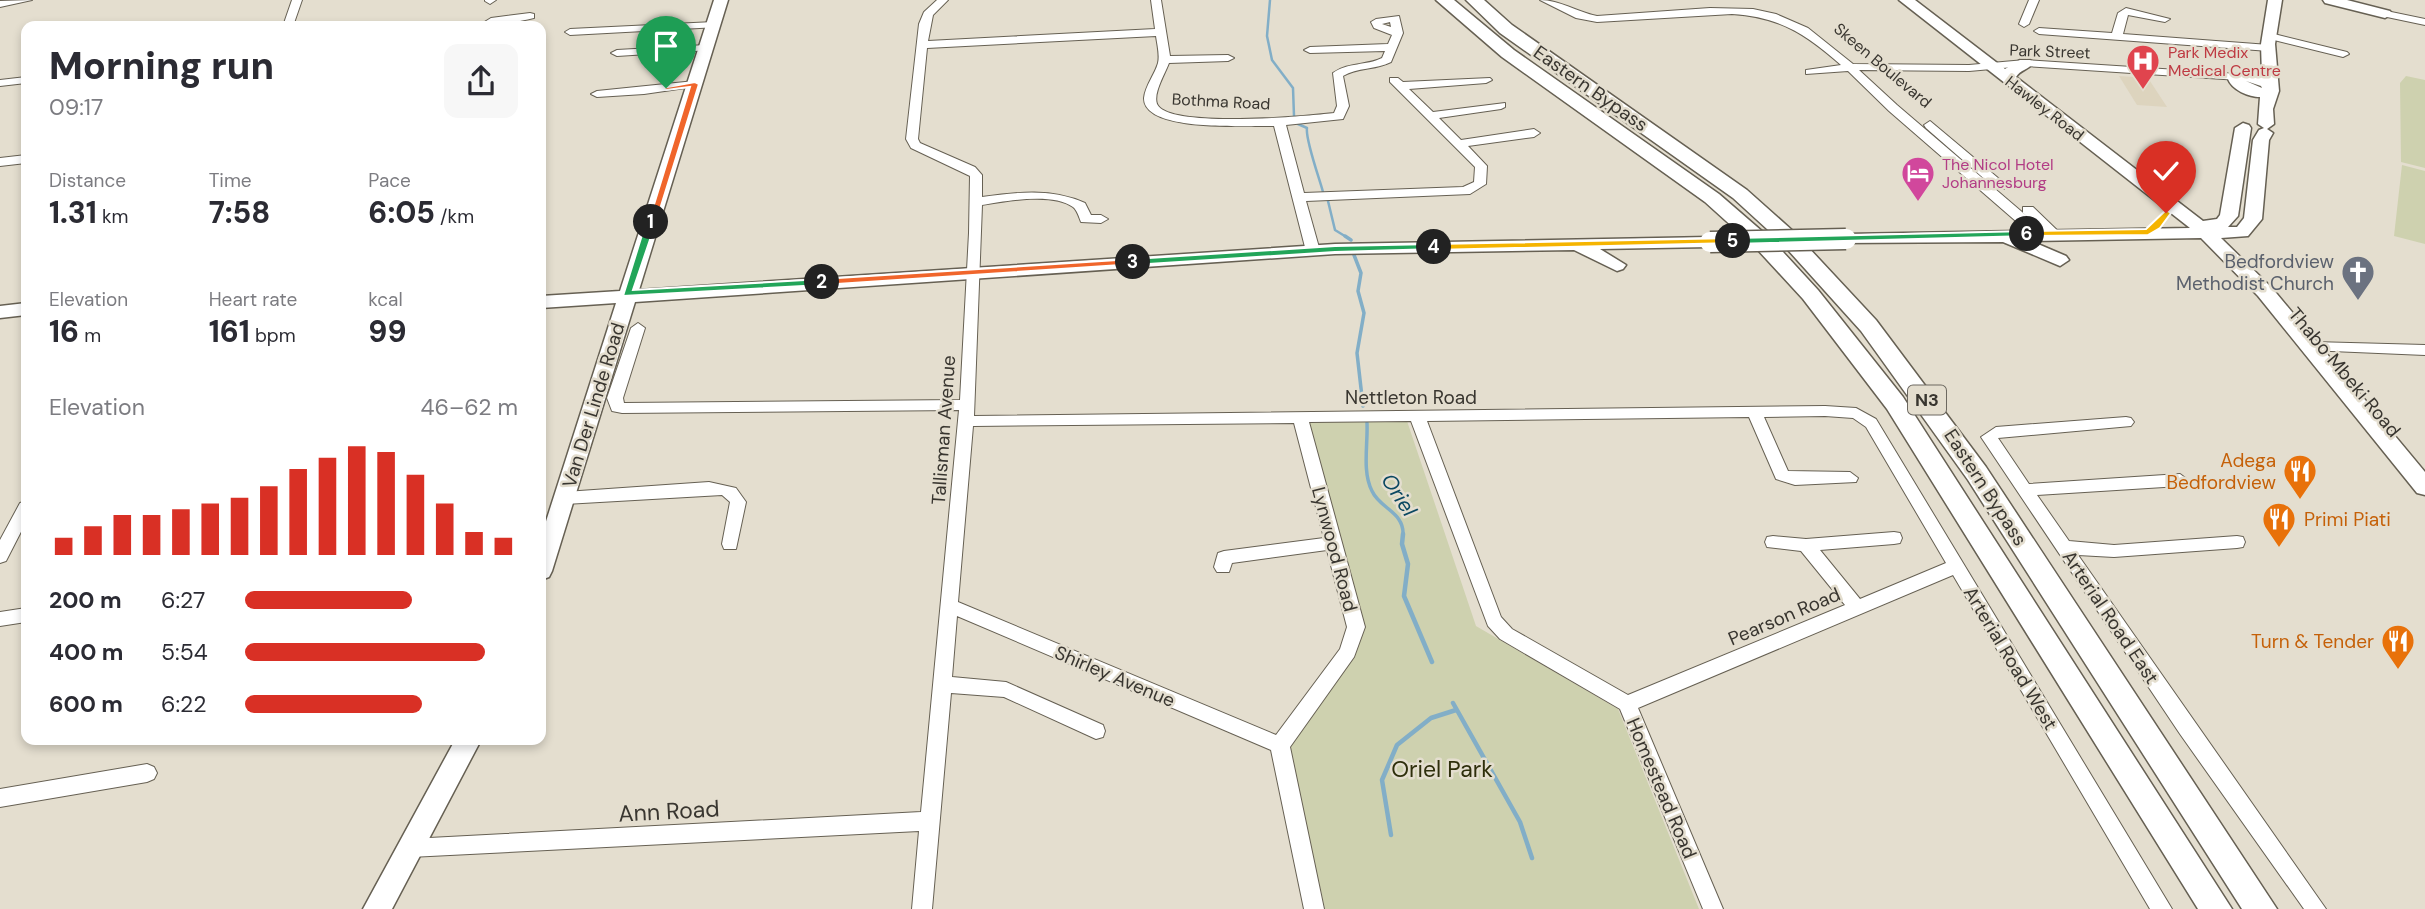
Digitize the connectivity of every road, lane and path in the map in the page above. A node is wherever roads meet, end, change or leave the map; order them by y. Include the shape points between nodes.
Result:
1 (27, 0) edge
2 (297, 0) edge
3 (721, 0) edge
4 (943, 0) edge
5 (1156, 0) edge
6 (1444, 0) edge
7 (1474, 0) edge
8 (1545, 0) edge
9 (1906, 0) edge
10 (2034, 0) edge
11 (2315, 0) edge
12 (2322, 0) edge
13 (2330, 0) edge
14 (2274, 1) edge
15 (0, 4) edge
16 (2362, 9) junction
17 (2385, 14) junction
18 (530, 16) dead end
19 (2165, 19) dead end
20 (290, 21) edge
21 (493, 21) edge
22 (2425, 22) edge
23 (2024, 24) dead end
24 (714, 25) junction
25 (2039, 30) dead end
26 (570, 32) dead end
27 (1163, 32) junction
28 (1398, 33) dead end
29 (2117, 36) junction
30 (921, 45) junction
31 (1393, 47) junction
32 (706, 48) junction
33 (1310, 50) dead end
34 (2268, 52) junction
35 (617, 53) dead end
36 (2343, 54) dead end
37 (1228, 58) dead end
38 (1165, 60) junction
39 (2025, 63) junction
40 (1992, 66) junction
41 (1855, 67) junction
42 (1810, 72) dead end
43 (2008, 79) junction
44 (1486, 80) dead end
45 (21, 81) edge
46 (0, 83) edge
47 (2252, 83) junction
48 (695, 84) junction
49 (597, 93) dead end
50 (1501, 105) dead end
51 (1428, 116) junction
52 (1913, 118) junction
53 (1279, 122) junction
54 (2257, 126) junction
55 (1534, 133) dead end
56 (1458, 144) junction
57 (21, 160) edge
58 (0, 162) edge
59 (1298, 197) junction
60 (2165, 199) junction
61 (976, 202) junction
62 (2231, 206) junction
63 (2253, 212) junction
64 (2018, 215) junction
65 (1101, 219) dead end
66 (2148, 232) junction
67 (2046, 233) junction
68 (2096, 234) junction
69 (1993, 235) junction
70 (2214, 235) junction
71 (1574, 244) junction
72 (1312, 251) junction
73 (1617, 265) dead end
74 (973, 273) junction
75 (627, 294) junction
76 (546, 302) edge
77 (21, 310) edge
78 (0, 312) edge
79 (638, 328) dead end
80 (2320, 348) junction
81 (2425, 350) edge
82 (1754, 412) junction
83 (967, 413) junction
84 (1856, 413) joint
85 (1300, 416) junction
86 (1417, 416) junction
87 (2126, 422) dead end
88 (2425, 470) edge
89 (1850, 478) dead end
90 (2180, 480) dead end
91 (2425, 487) edge
92 (2025, 490) junction
93 (565, 498) junction
94 (21, 516) edge
95 (547, 533) edge
96 (1894, 538) dead end
97 (1773, 542) dead end
98 (2237, 542) dead end
99 (1334, 543) junction
100 (730, 544) dead end
101 (1806, 545) junction
102 (2063, 547) junction
103 (0, 556) edge
104 (1957, 566) junction
105 (1223, 567) dead end
106 (950, 606) junction
107 (1857, 608) junction
108 (21, 616) edge
109 (0, 619) edge
110 (944, 685) junction
111 (1627, 704) junction
112 (1096, 731) dead end
113 (465, 745) edge
114 (1280, 745) junction
115 (147, 773) dead end
116 (0, 798) edge
117 (931, 821) junction
118 (410, 848) junction
119 (377, 909) edge
120 (922, 909) edge
121 (1314, 909) edge
122 (1713, 909) edge
123 (2162, 909) edge
124 (2216, 909) edge
125 (2261, 909) edge
126 (2316, 909) edge

1 - 15 street
2 - 20 street
3 - 24 main road, Van Der Linde Road
4 - 30 street, Tallisman Avenue via 928,15
5 - 27 street, Bothma Road
6 - 124 highway, Eastern Bypass / N3 via 1508,54 1715,201 1824,311 1895,403
7 - 125 highway, Eastern Bypass / N3 via 1506,29 1740,194 1772,220 1852,303 1964,452
8 - 41 street, Skeen Boulevard via 1597,19 1701,10 1780,18
9 - 40 main road, Hawley Road
10 - 23 street
11 - 16 main road
12 - 16 street
13 - 17 main road
14 - 34 main road
16 - 17 street
17 - 22 street
18 - 21 street
19 - 29 street via 2126,11
24 - 26 street
24 - 32 main road, Van Der Linde Road
25 - 29 street
27 - 30 street
27 - 38 street, Bothma Road
28 - 31 street
29 - 34 street
30 - 61 street, Tallisman Avenue via 913,142 974,172
31 - 33 street
31 - 53 street via 1381,64 1348,68 1337,75 1343,106 1339,116
32 - 35 street
32 - 48 main road, Van Der Linde Road
34 - 36 street
34 - 47 main road
37 - 38 street
38 - 53 street, Bothma Road via 1150,97 1159,114 1188,121
39 - 40 street, Park Street
39 - 43 main road via 2012,70
39 - 47 street, Park Street
40 - 41 street, Park Street
40 - 43 main road, Hawley Road
41 - 42 street, Park Street
41 - 52 street, Skeen Boulevard
43 - 60 main road, Hawley Road
44 - 51 street via 1397,83
45 - 46 street
47 - 54 main road via 2265,109
48 - 49 street
48 - 75 main road, Van Der Linde Road
50 - 51 street
51 - 56 street
52 - 64 street, Skeen Boulevard
52 - 67 street, Skeen Boulevard
53 - 59 street, Bothma Road
54 - 62 main road
54 - 63 main road via 2261,141
55 - 56 street
56 - 59 street via 1481,166 1480,184 1471,190
57 - 58 street
59 - 72 street, Bothma Road
60 - 66 main road via 2164,218
60 - 70 main road, Hawley Road
61 - 65 street via 1063,198 1080,205 1086,219
61 - 74 street, Tallisman Avenue
62 - 63 main road
62 - 70 main road via 2227,220
63 - 70 main road via 2250,225
64 - 67 street, Skeen Boulevard
64 - 69 main road via 2017,226
66 - 68 main road
66 - 70 main road
67 - 68 main road
67 - 69 main road
68 - 69 main road via 2068,242 2058,256
69 - 71 main road, bridge
70 - 80 main road, Thabo Mbeki Road
71 - 72 main road
71 - 73 main road
72 - 74 main road
74 - 75 main road
74 - 83 street, Tallisman Avenue
75 - 76 main road
75 - 93 main road, Van Der Linde Road
77 - 78 main road
79 - 83 street, Nettleton Road via 615,398 617,407
80 - 81 street
80 - 88 main road, Thabo Mbeki Road
80 - 91 main road, Thabo Mbeki Road
82 - 84 street, Nettleton Road
82 - 86 street, Nettleton Road
82 - 89 street via 1782,475
83 - 85 street, Nettleton Road
83 - 106 street, Tallisman Avenue
84 - 104 street, Arterial Road West via 1871,424
85 - 86 street, Nettleton Road
85 - 99 street, Lynwood Road
86 - 111 street, Homestead Road via 1494,621 1506,634
87 - 92 street, Arterial Road East via 1991,433 1991,441
90 - 92 street
92 - 102 street, Arterial Road East
93 - 95 main road, Van Der Linde Road
93 - 100 street via 726,490 738,502
94 - 103 street
96 - 101 street
97 - 101 street
98 - 102 street via 2114,551
99 - 105 street via 1232,556 1224,558
99 - 114 street, Lynwood Road via 1355,636
101 - 107 street
102 - 126 street, Arterial Road East
104 - 107 street, Pearson Road
104 - 123 street, Arterial Road West
106 - 110 street, Tallisman Avenue
106 - 114 street, Shirley Avenue
107 - 111 street, Pearson Road
108 - 109 street
110 - 112 street via 1006,690
110 - 117 street, Tallisman Avenue
111 - 122 street, Homestead Road
113 - 118 main road
114 - 121 street
115 - 116 street
117 - 118 street, Ann Road
117 - 120 street, Tallisman Avenue
118 - 119 main road

